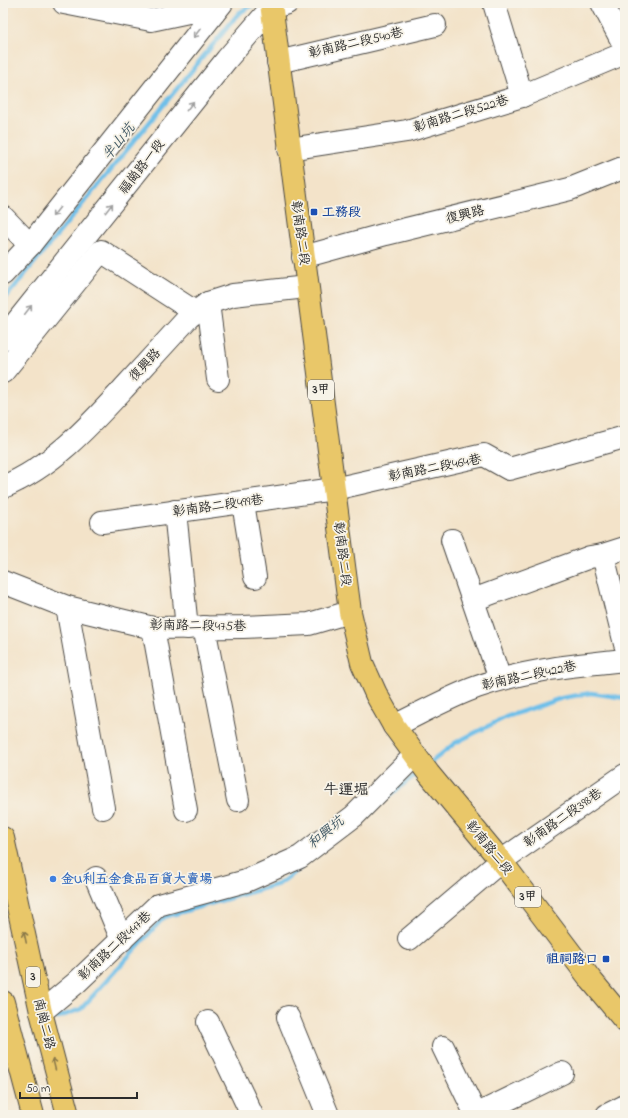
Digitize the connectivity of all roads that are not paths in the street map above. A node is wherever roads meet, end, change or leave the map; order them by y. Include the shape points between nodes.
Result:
1 (64, 3) edge
2 (205, 3) edge
3 (222, 3) edge
4 (494, 3) edge
5 (602, 3) edge
6 (276, 5) edge
7 (435, 25) dead end
8 (625, 48) edge
9 (625, 53) edge
10 (278, 62) junction
11 (522, 96) junction
12 (289, 149) junction
13 (625, 167) edge
14 (3, 217) edge
15 (30, 245) junction
16 (303, 257) junction
17 (3, 274) edge
18 (307, 287) junction
19 (201, 308) junction
20 (3, 340) edge
21 (3, 372) edge
22 (218, 379) dead end
23 (625, 436) edge
24 (3, 487) edge
25 (334, 489) junction
26 (243, 503) junction
27 (175, 511) junction
28 (102, 522) dead end
29 (452, 540) dead end
30 (625, 548) edge
31 (603, 555) junction
32 (255, 578) dead end
33 (3, 582) edge
34 (473, 600) junction
35 (67, 607) junction
36 (350, 612) junction
37 (152, 628) junction
38 (196, 628) junction
39 (625, 644) edge
40 (625, 660) edge
41 (500, 679) junction
42 (394, 726) junction
43 (421, 763) junction
44 (625, 775) edge
45 (238, 800) dead end
46 (103, 808) dead end
47 (186, 810) dead end
48 (3, 838) edge
49 (501, 861) junction
50 (6, 869) edge
51 (96, 878) dead end
52 (408, 939) dead end
53 (122, 940) junction
54 (41, 1012) junction
55 (4, 1016) edge
56 (288, 1017) dead end
57 (625, 1021) edge
58 (208, 1022) dead end
59 (8, 1046) edge
60 (443, 1047) dead end
61 (562, 1073) dead end
62 (625, 1106) edge
63 (33, 1115) edge
64 (68, 1115) edge
65 (252, 1115) edge
66 (328, 1115) edge
67 (476, 1115) edge
68 (607, 1115) edge

1 - 2 street via 151,20 198,10
3 -> 15 street
4 - 11 street
5 - 8 street
6 - 10 main road, 彰南路二段 / 3甲
20 -> 6 street, 福崗路一段 via 227,59
7 - 10 street, 彰南路二段540巷
9 - 11 street, 彰南路二段522巷
10 - 12 main road, 彰南路二段 / 3甲
11 - 12 street, 彰南路二段522巷 via 407,131
12 - 16 main road, 彰南路二段 / 3甲
13 - 16 street, 復興路 via 570,189
14 - 15 street
15 - 17 street
16 - 18 main road, 彰南路二段 / 3甲
18 - 19 street, 復興路 via 233,295
18 - 25 main road, 彰南路二段 / 3甲
19 - 21 street via 101,251
19 - 22 street
19 - 24 street, 復興路 via 62,451
23 - 25 street, 彰南路二段464巷 via 509,469 484,456
25 - 26 street, 彰南路二段499巷
25 - 36 main road, 彰南路二段 / 3甲
26 - 27 street, 彰南路二段499巷
26 - 32 street
27 - 28 street, 彰南路二段499巷
27 - 38 street
29 - 34 street
30 - 31 street
31 - 34 street via 590,556
31 - 39 street
33 - 35 street, 彰南路二段475巷
34 - 41 street
35 - 37 street, 彰南路二段475巷
35 - 46 street
36 - 38 street, 彰南路二段475巷 via 309,624
36 - 42 main road, 彰南路二段 / 3甲 via 362,663
37 - 38 street, 彰南路二段475巷
37 - 47 street
38 - 45 street
40 - 41 street, 彰南路二段422巷 via 571,665
41 - 42 street, 彰南路二段422巷 via 476,687
42 - 43 main road, 彰南路二段 / 3甲
43 - 49 main road, 彰南路二段 / 3甲
43 - 53 street, 彰南路二段447巷 via 300,857 246,881 158,906
44 - 49 street, 彰南路二段398巷
48 - 50 main road, 南崗二路 / 3
49 - 52 street, 彰南路二段398巷
49 - 57 main road, 彰南路二段 / 3甲
54 -> 50 main road, 南崗二路 / 3
51 - 53 street
53 - 54 street, 彰南路二段447巷
64 -> 54 main road, 南崗二路 / 3
55 - 59 main road
56 - 66 street
58 - 65 street
59 - 63 main road
60 - 67 street
61 - 67 street
62 - 68 street

